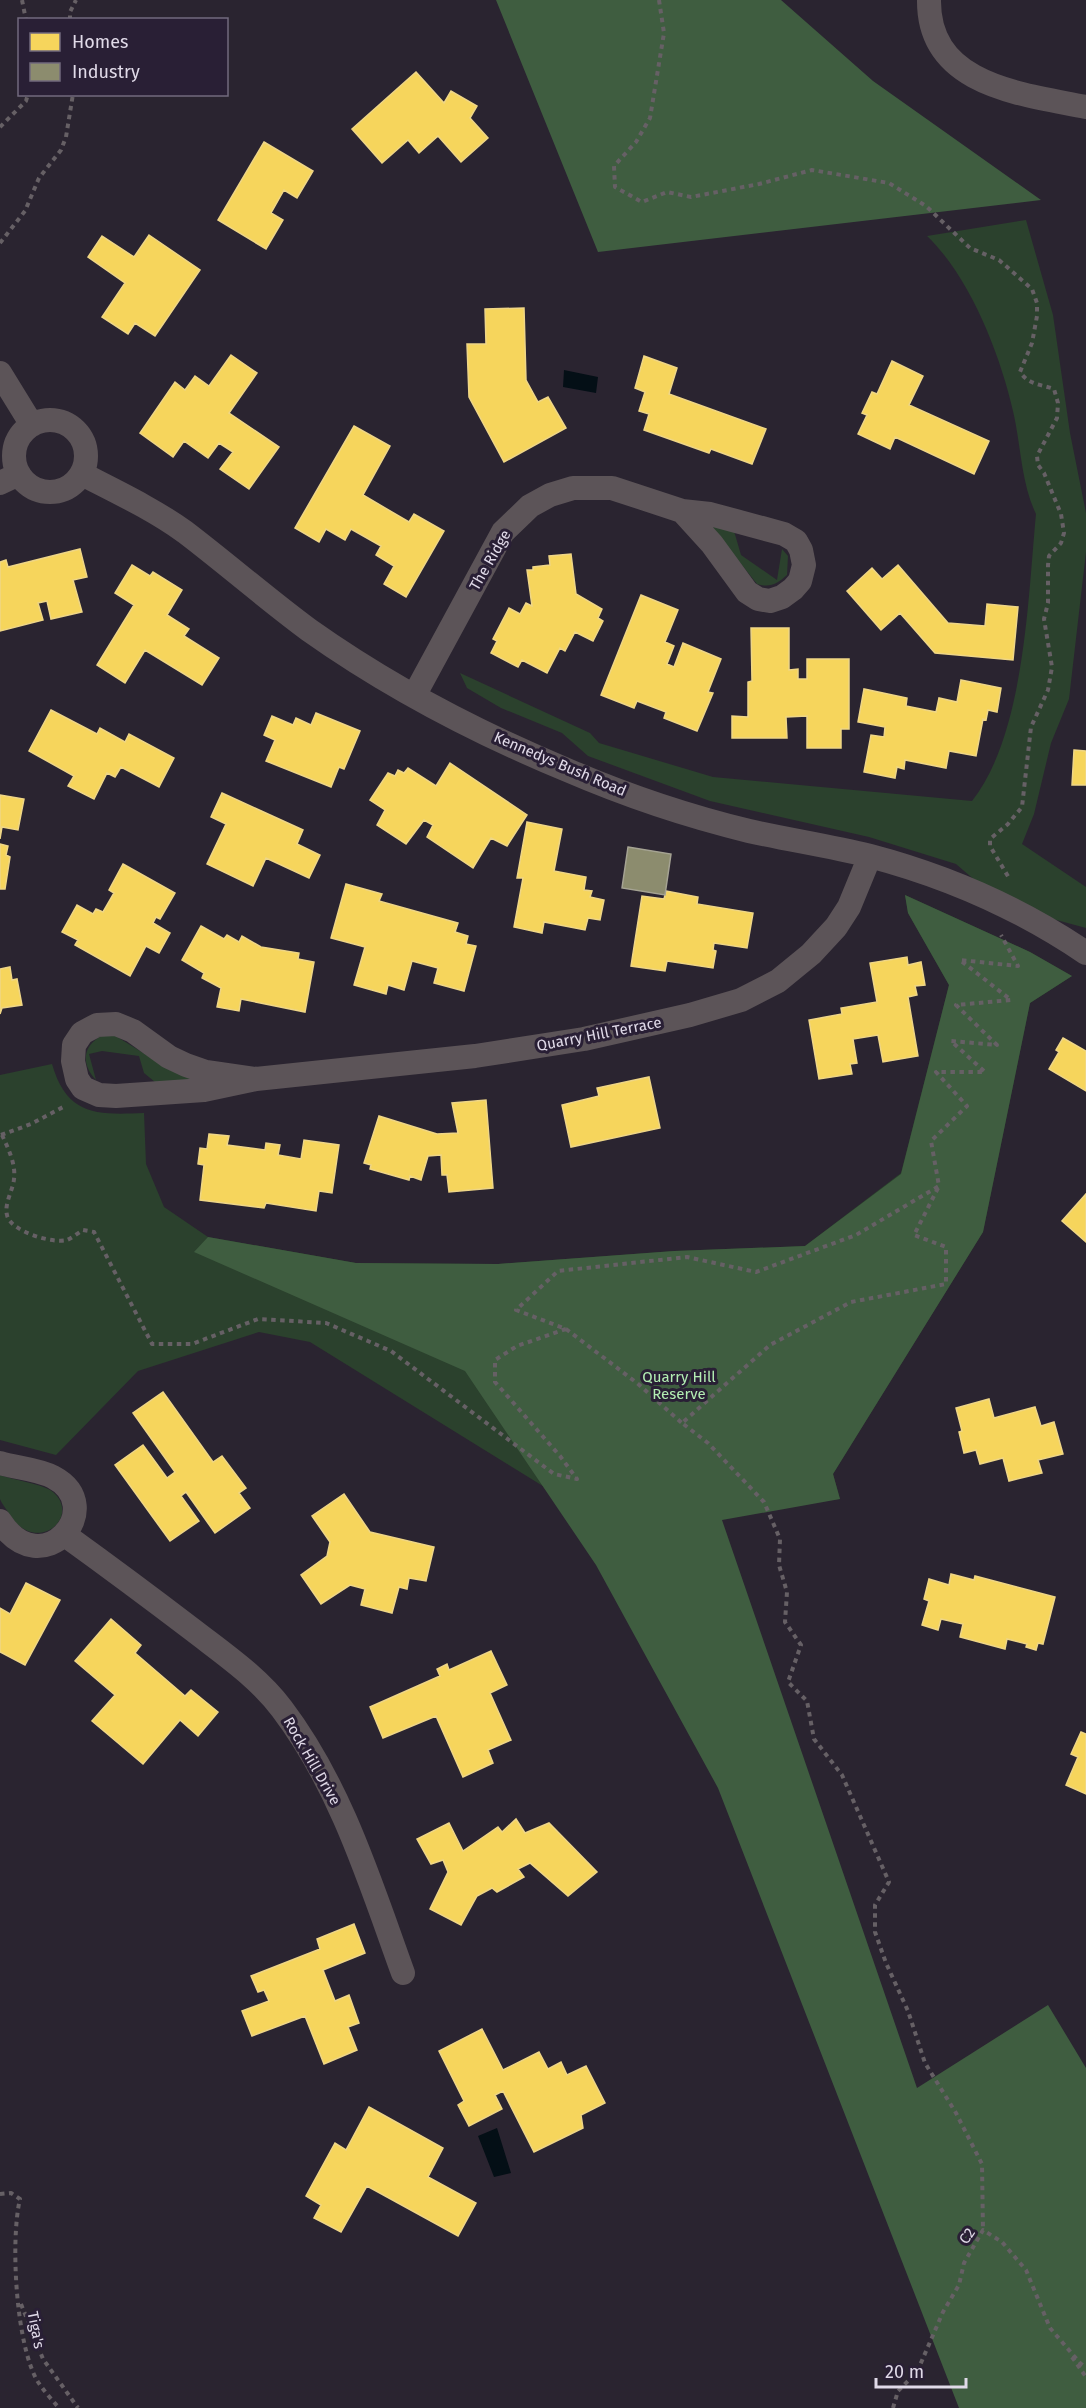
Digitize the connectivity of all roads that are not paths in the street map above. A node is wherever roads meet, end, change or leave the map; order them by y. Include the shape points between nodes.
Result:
1 (929, 0) edge
2 (1086, 107) edge
3 (0, 373) edge
4 (33, 425) junction
5 (82, 474) junction
6 (10, 478) edge
7 (682, 511) junction
8 (414, 696) junction
9 (870, 856) junction
10 (1086, 952) edge
11 (256, 1079) junction
12 (0, 1463) edge
13 (0, 1521) edge
14 (65, 1535) junction
15 (404, 1973) dead end

1 - 2 street via 935,36 951,61 974,77 1006,91
3 - 4 street
4 - 5 street via 55,421 75,431 86,451
4 - 6 street via 22,434 16,447
5 - 6 street via 67,488 51,492
5 - 8 street, Kennedys Bush Road via 177,526 311,631
7 - 7 street, The Ridge via 737,521 796,541 804,565 800,580 782,597 770,601 752,596
7 - 8 street, The Ridge via 631,492 596,486 573,488 530,506 494,546
8 - 9 street, Kennedys Bush Road via 514,747 621,791 746,830
9 - 10 street, Kennedys Bush Road via 1005,906
9 - 11 street, Quarry Hill Terrace via 849,907 836,927 811,954 777,981 741,1000 584,1039 475,1056
11 - 11 street, Quarry Hill Terrace via 204,1090 99,1095 83,1088 77,1078 74,1045 82,1033 96,1025 116,1024 186,1065
12 - 14 street via 53,1477 64,1485 75,1508 73,1523
13 - 14 street via 20,1543 36,1547 52,1544
14 - 15 street, Rock Hill Drive via 242,1667 281,1707 333,1793

